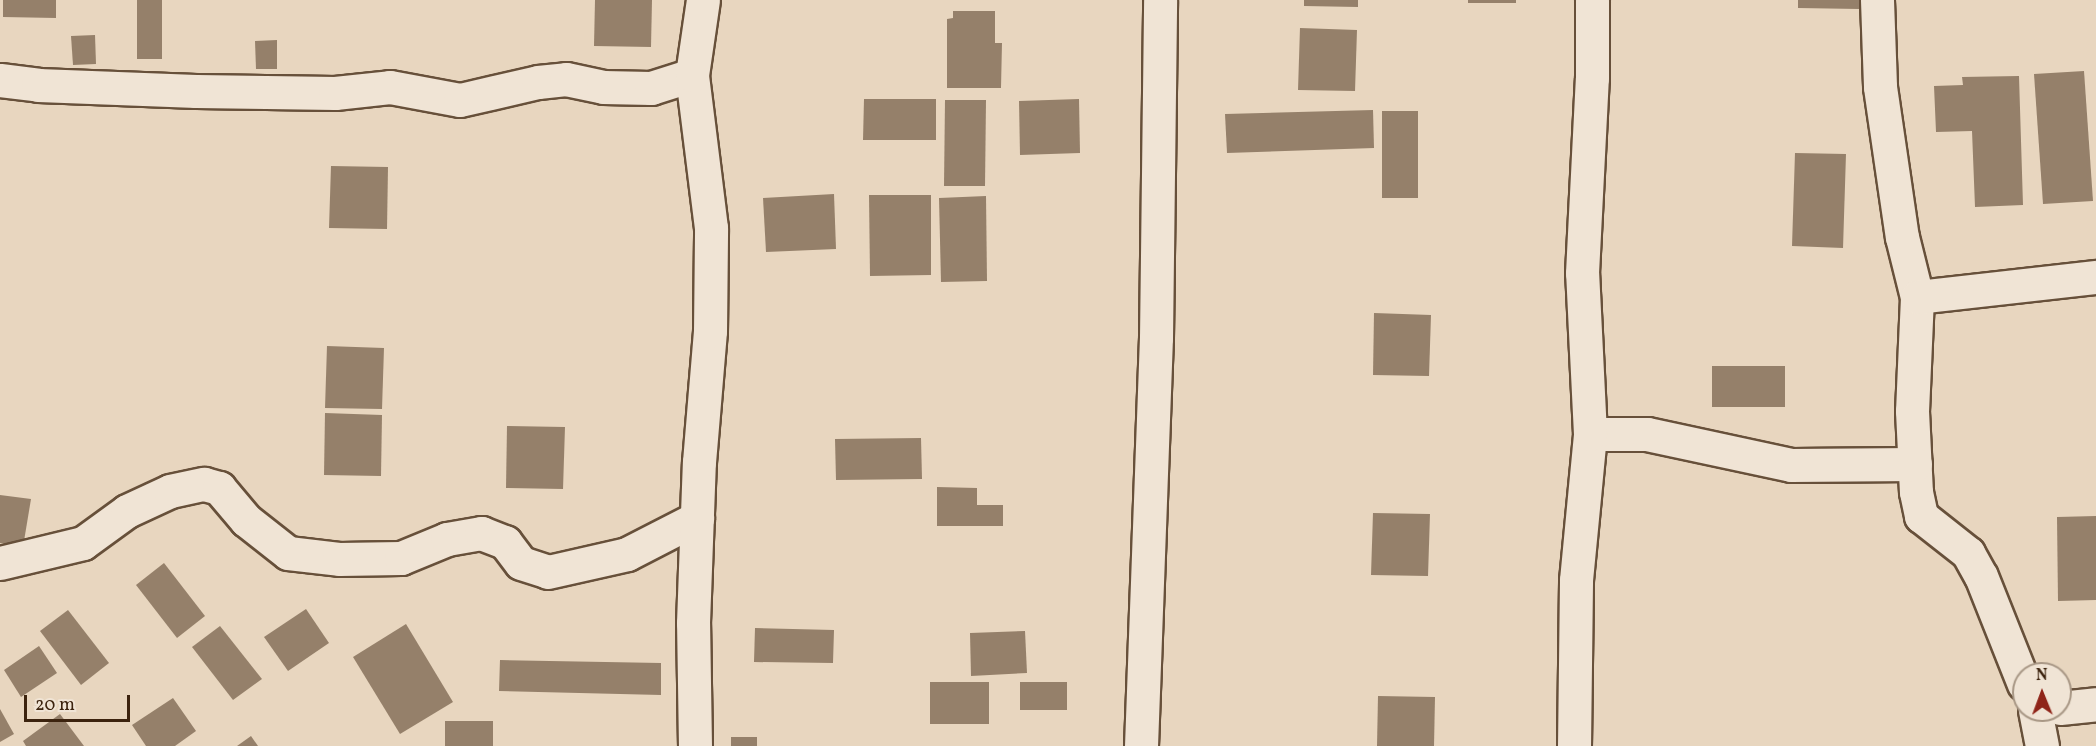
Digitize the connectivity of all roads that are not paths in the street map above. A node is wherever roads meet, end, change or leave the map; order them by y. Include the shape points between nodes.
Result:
1 (703, 0) edge
2 (1160, 0) edge
3 (1592, 0) edge
4 (1877, 0) edge
5 (692, 75) junction
6 (0, 80) edge
7 (651, 88) junction
8 (700, 125) junction
9 (2096, 277) edge
10 (1917, 297) junction
11 (1590, 434) junction
12 (1915, 464) junction
13 (697, 518) junction
14 (0, 563) edge
15 (2020, 662) edge
16 (2072, 704) edge
17 (2096, 704) edge
18 (2041, 722) edge
19 (695, 746) edge
20 (1141, 746) edge
21 (1574, 746) edge
22 (2042, 746) edge

1 - 5 street
2 - 20 street via 1156,338
3 - 11 street via 1582,273
4 - 10 street via 1880,87 1902,237
5 - 7 street
5 - 8 street
6 - 7 street via 196,91 335,93 390,87 460,100 566,79 603,87
7 - 8 street
8 - 13 street via 711,228 710,332
9 - 10 street
10 - 12 street via 1912,411
11 - 12 street via 1647,434 1791,465
11 - 21 street via 1576,580
12 - 15 street via 1921,516 1968,553
13 - 14 street via 627,554 548,572 521,562 505,542 482,533 447,539 401,558 339,559 288,552 246,520 219,488 204,484 170,491 127,511 82,543
13 - 19 street via 693,623
16 - 17 street
18 - 22 street

